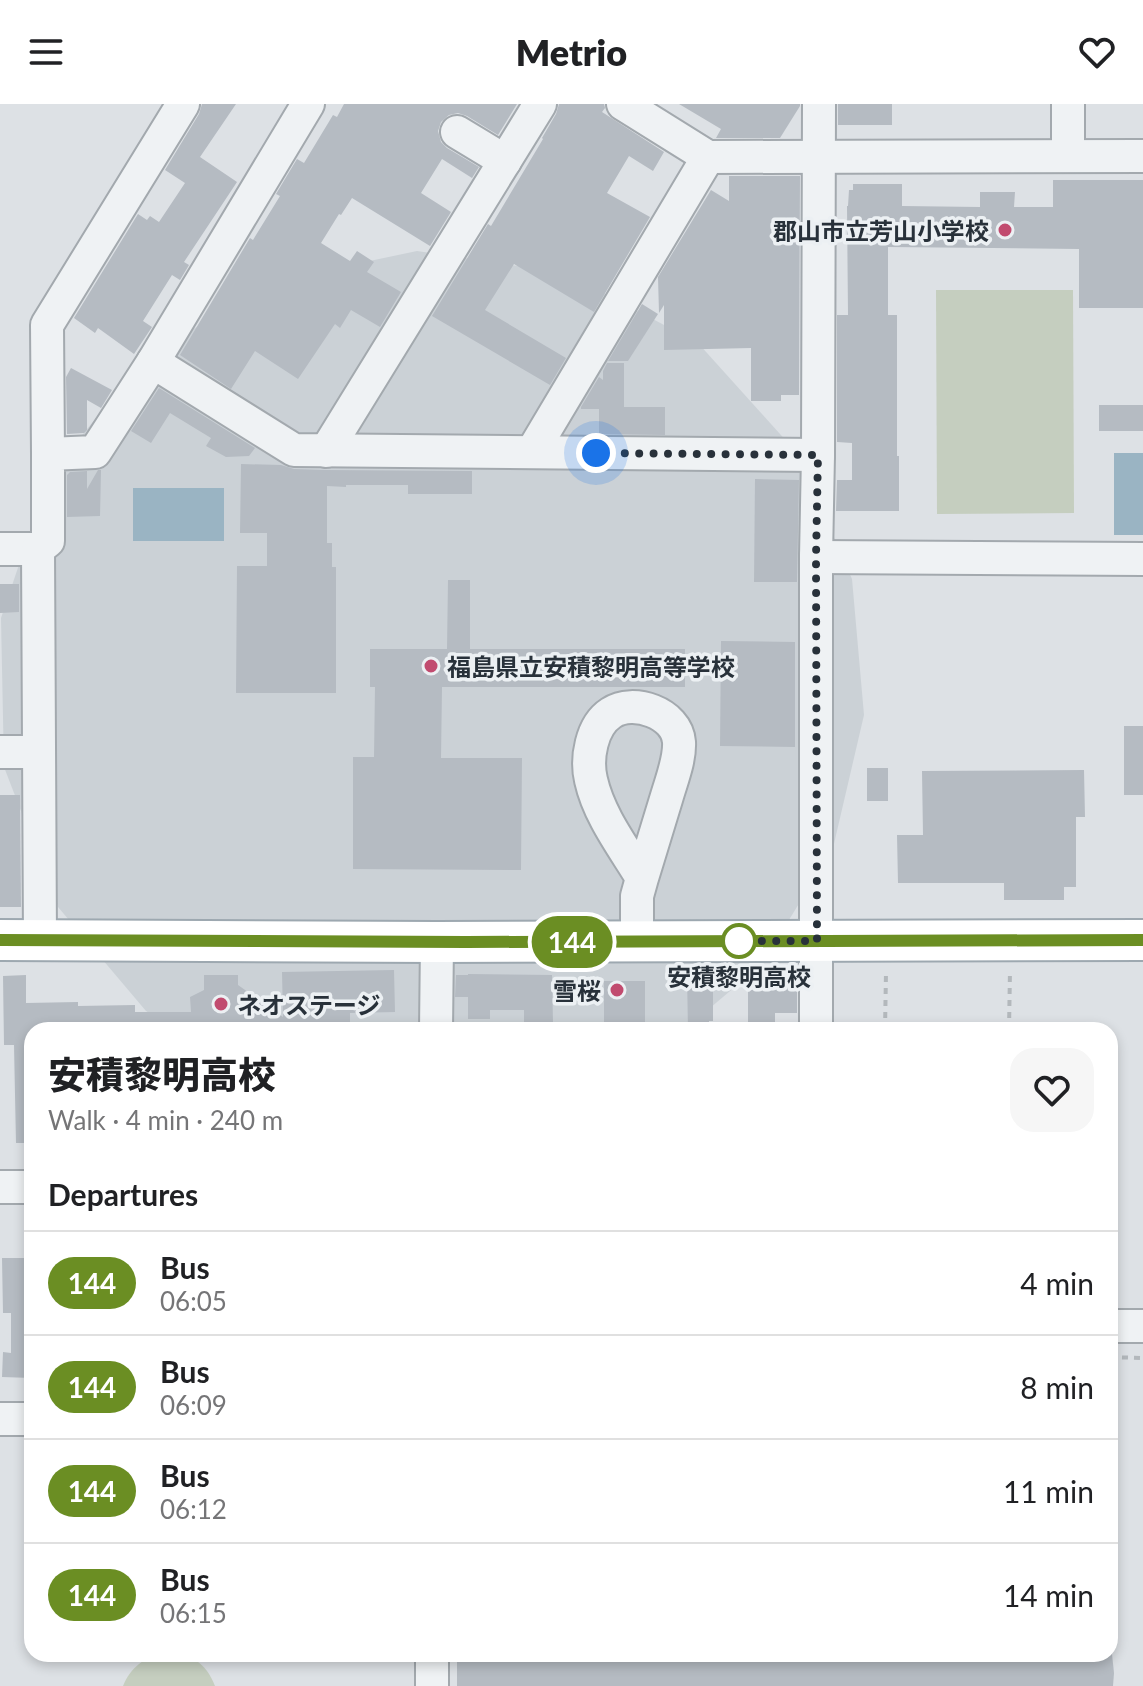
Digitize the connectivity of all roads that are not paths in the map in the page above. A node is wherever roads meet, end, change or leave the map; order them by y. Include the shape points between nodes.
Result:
1 (183, 104) edge
2 (308, 104) edge
3 (540, 104) edge
4 (623, 104) edge
5 (819, 104) edge
6 (1068, 104) edge
7 (457, 132) dead end
8 (819, 156) junction
9 (1068, 156) junction
10 (1143, 156) edge
11 (708, 157) junction
12 (505, 161) junction
13 (153, 362) junction
14 (326, 451) junction
15 (532, 452) junction
16 (48, 454) junction
17 (818, 455) junction
18 (0, 549) edge
19 (38, 549) junction
20 (816, 557) junction
21 (1143, 559) edge
22 (0, 752) edge
23 (39, 752) junction
24 (642, 878) junction
25 (0, 940) edge
26 (40, 940) junction
27 (1143, 940) edge
28 (817, 941) junction
29 (437, 942) junction
30 (637, 942) junction
31 (436, 1022) edge
32 (816, 1022) edge
33 (0, 1187) edge
34 (24, 1187) edge
35 (1118, 1326) edge
36 (1143, 1326) edge
37 (0, 1419) edge
38 (24, 1419) edge
39 (432, 1662) edge
40 (432, 1686) edge

1 - 16 street via 47,325
2 - 13 street
3 - 12 street
4 - 11 street
5 - 8 street
6 - 9 street
7 - 12 street
8 - 9 street
8 - 11 street
8 - 17 street
9 - 10 street
11 - 15 street
12 - 14 street
13 - 14 street via 294,450
13 - 16 street via 95,452
14 - 15 street
15 - 17 street
16 - 19 street via 48,541
17 - 20 street
18 - 19 street
19 - 23 street
20 - 21 street
20 - 28 street
22 - 23 street
23 - 26 street
24 - 24 street via 679,741 666,719 642,707 612,711 594,736 590,756 590,779 603,813
24 - 30 street
25 - 26 main road
26 - 29 main road
27 - 28 main road
28 - 30 main road
28 - 32 street
29 - 30 main road
29 - 31 street
33 - 34 street
35 - 36 street
37 - 38 street
39 - 40 street

